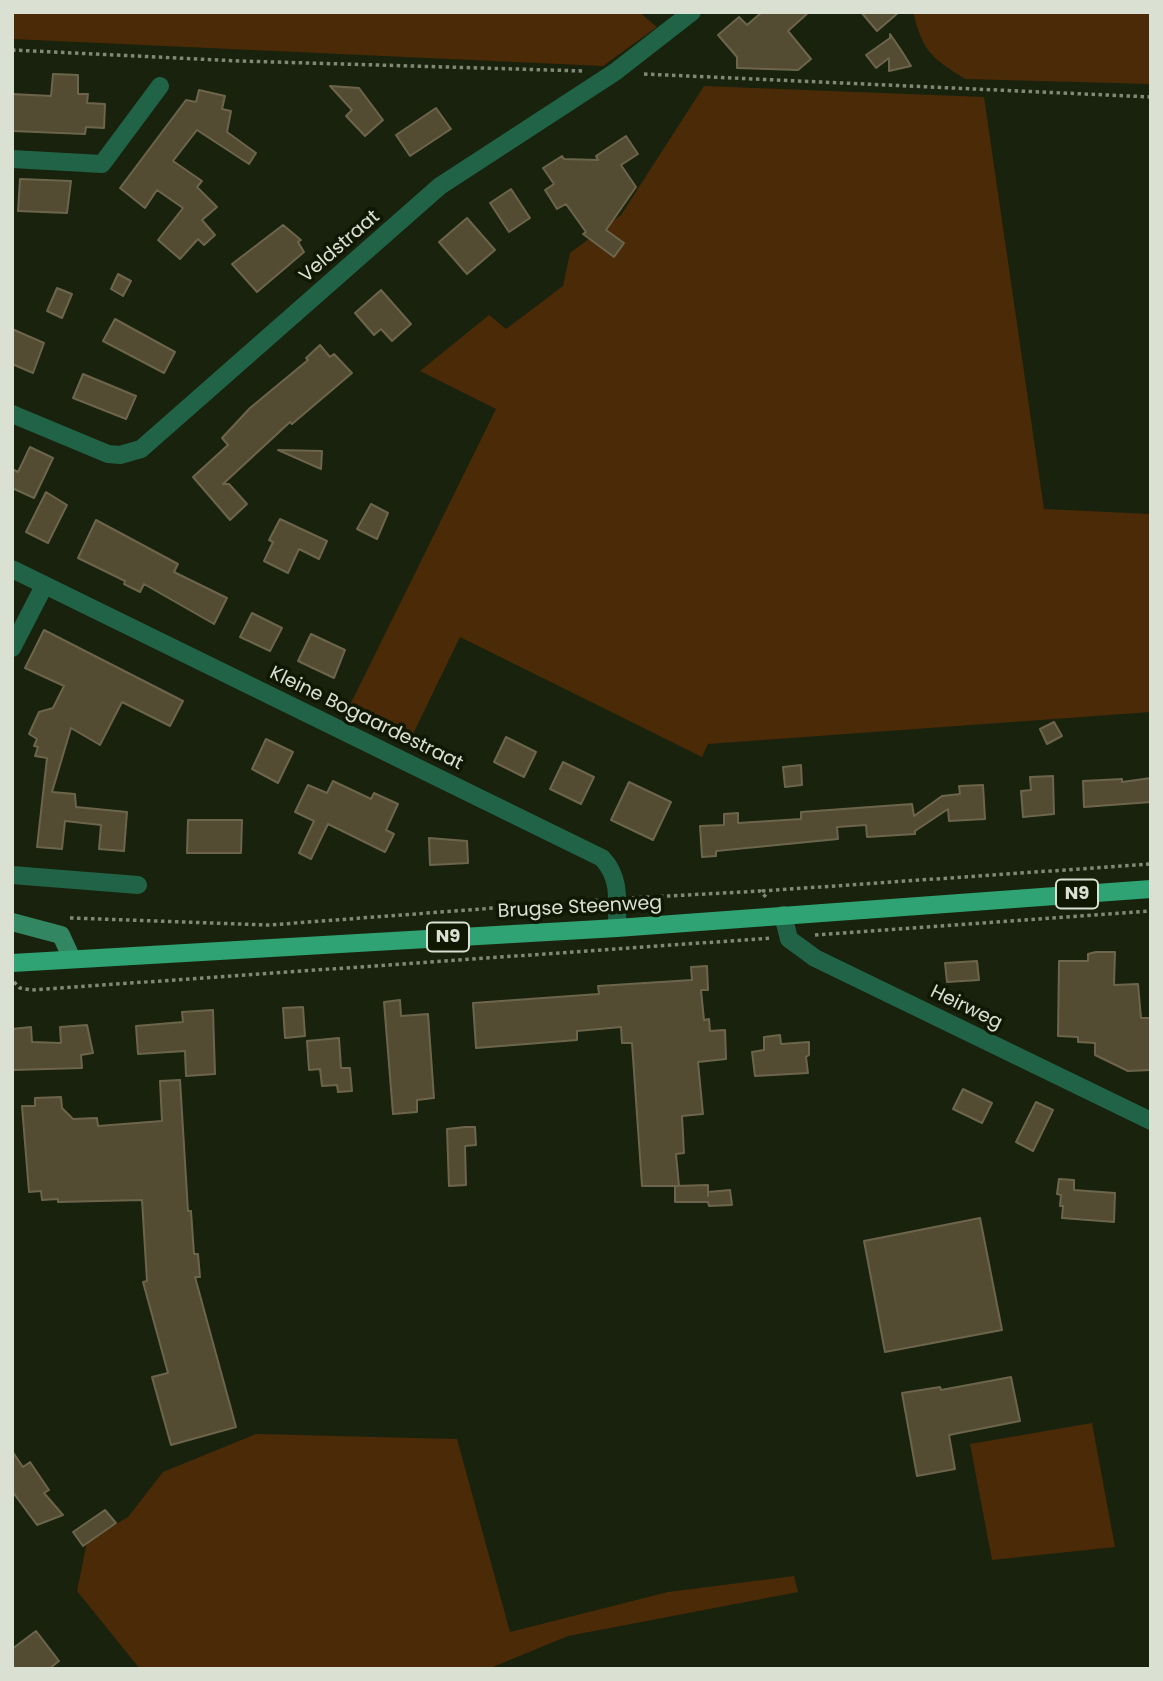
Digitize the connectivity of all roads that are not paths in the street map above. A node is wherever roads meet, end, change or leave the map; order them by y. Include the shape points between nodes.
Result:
1 (692, 12) edge
2 (160, 86) dead end
3 (12, 159) edge
4 (12, 414) edge
5 (12, 569) edge
6 (44, 586) junction
7 (12, 648) edge
8 (12, 875) edge
9 (138, 885) dead end
10 (1151, 888) edge
11 (783, 915) junction
12 (12, 922) edge
13 (617, 928) junction
14 (72, 959) junction
15 (12, 963) edge
16 (1151, 1121) edge

1 - 4 street, Veldstraat via 615,72 440,186 141,449 108,454
2 - 3 street via 102,164
5 - 6 street, Kleine Bogaardestraat
6 - 7 street
6 - 13 street, Kleine Bogaardestraat via 602,858 612,868
8 - 9 street
10 - 11 main road, Brugse Steenweg / N9
11 - 13 main road, Brugse Steenweg / N9
11 - 16 street, Heirweg via 789,937 815,958
12 - 14 main road via 61,935
13 - 14 main road, Brugse Steenweg / N9
14 - 15 main road, Brugse Steenweg / N9

